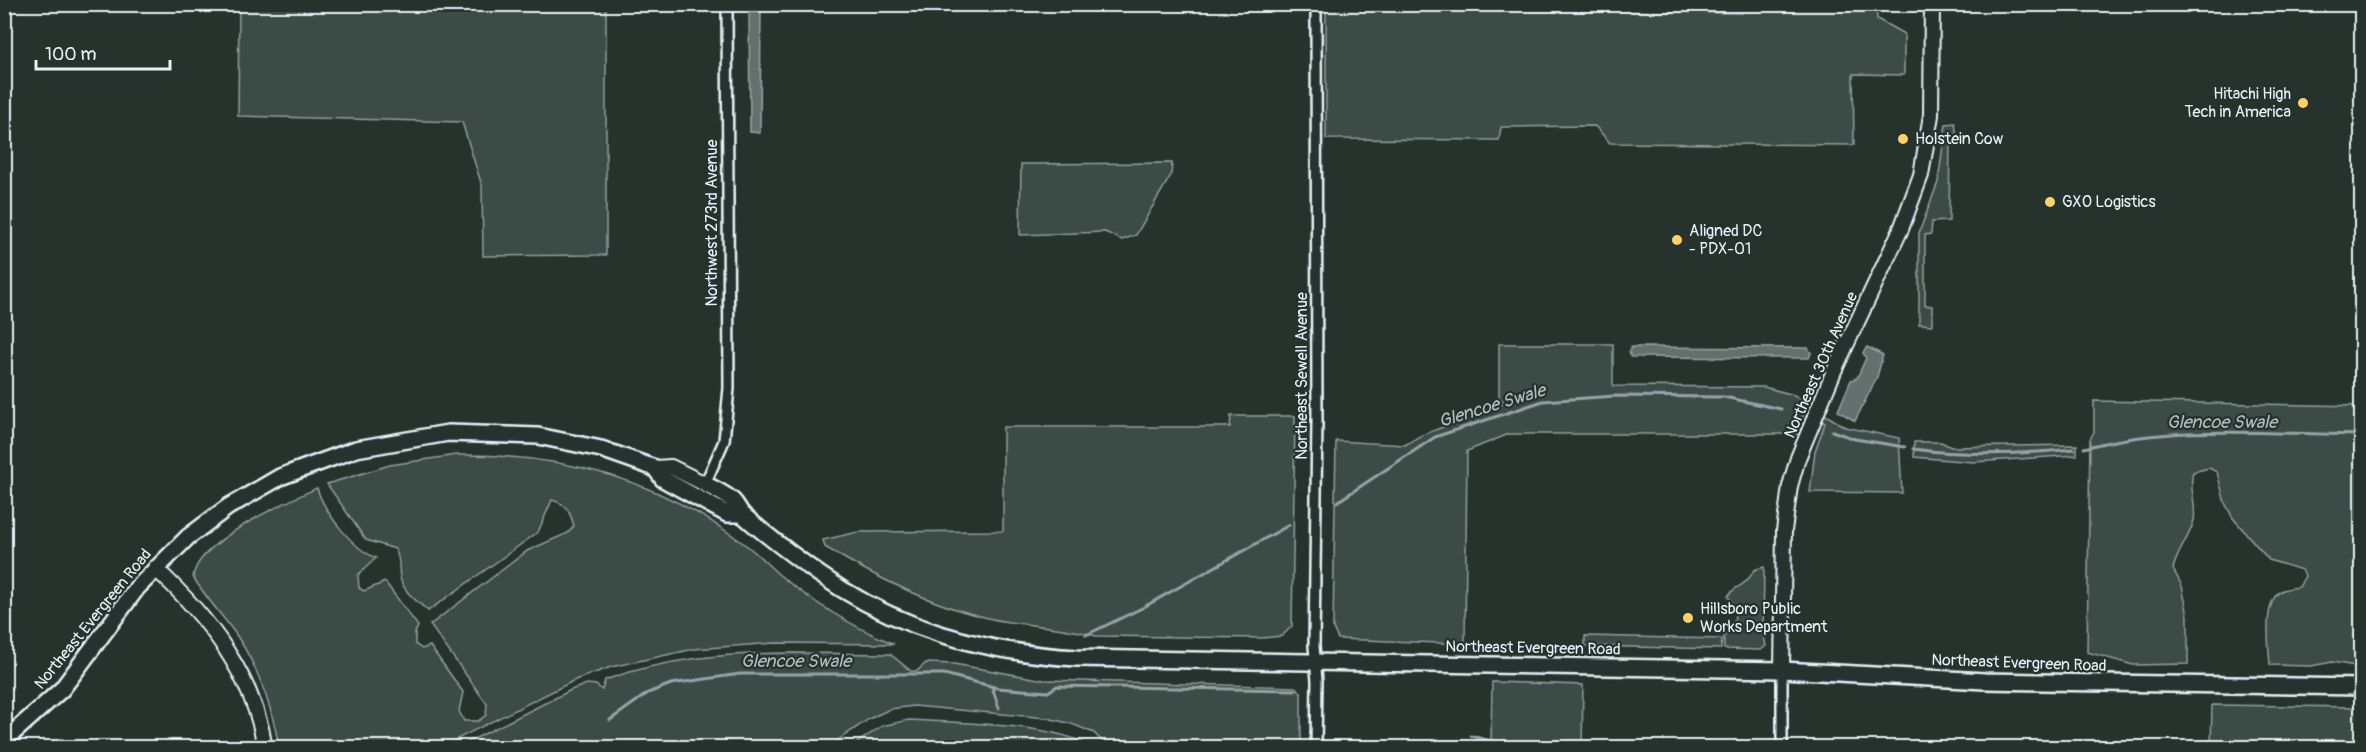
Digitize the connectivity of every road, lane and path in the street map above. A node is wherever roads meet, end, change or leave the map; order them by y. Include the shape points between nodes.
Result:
1 (727, 4) edge
2 (1316, 4) edge
3 (1932, 4) edge
4 (655, 468) junction
5 (705, 484) junction
6 (742, 514) junction
7 (155, 568) junction
8 (1315, 662) junction
9 (1782, 670) junction
10 (2361, 687) edge
11 (4, 741) edge
12 (266, 747) edge
13 (1316, 747) edge
14 (1782, 747) edge

1 - 5 street, Northwest 273rd Avenue via 729,388 724,441
2 - 8 street, Northeast Sewell Avenue
3 - 9 street, Northeast 30th Avenue via 1931,115 1921,176 1902,229 1834,371 1790,486 1784,531
4 - 5 street, Northeast Evergreen Road via 671,467
4 - 6 main road, Northeast Evergreen Road via 663,479 727,514
4 - 7 main road, Northeast Evergreen Road via 601,449 538,436 471,432 402,439 356,449 280,477 221,512
5 - 6 main road, Northeast Evergreen Road via 732,500
6 - 8 main road, Northeast Evergreen Road via 819,574 861,600 906,621 977,644 1077,658
7 - 11 main road, Northeast Evergreen Road via 62,689
7 - 12 street via 192,605 229,653 255,710
8 - 9 main road, Northeast Evergreen Road
8 - 13 street, Northeast Sewell Avenue
9 - 10 main road, Northeast Evergreen Road via 1985,681
9 - 14 street, Northeast 30th Avenue

